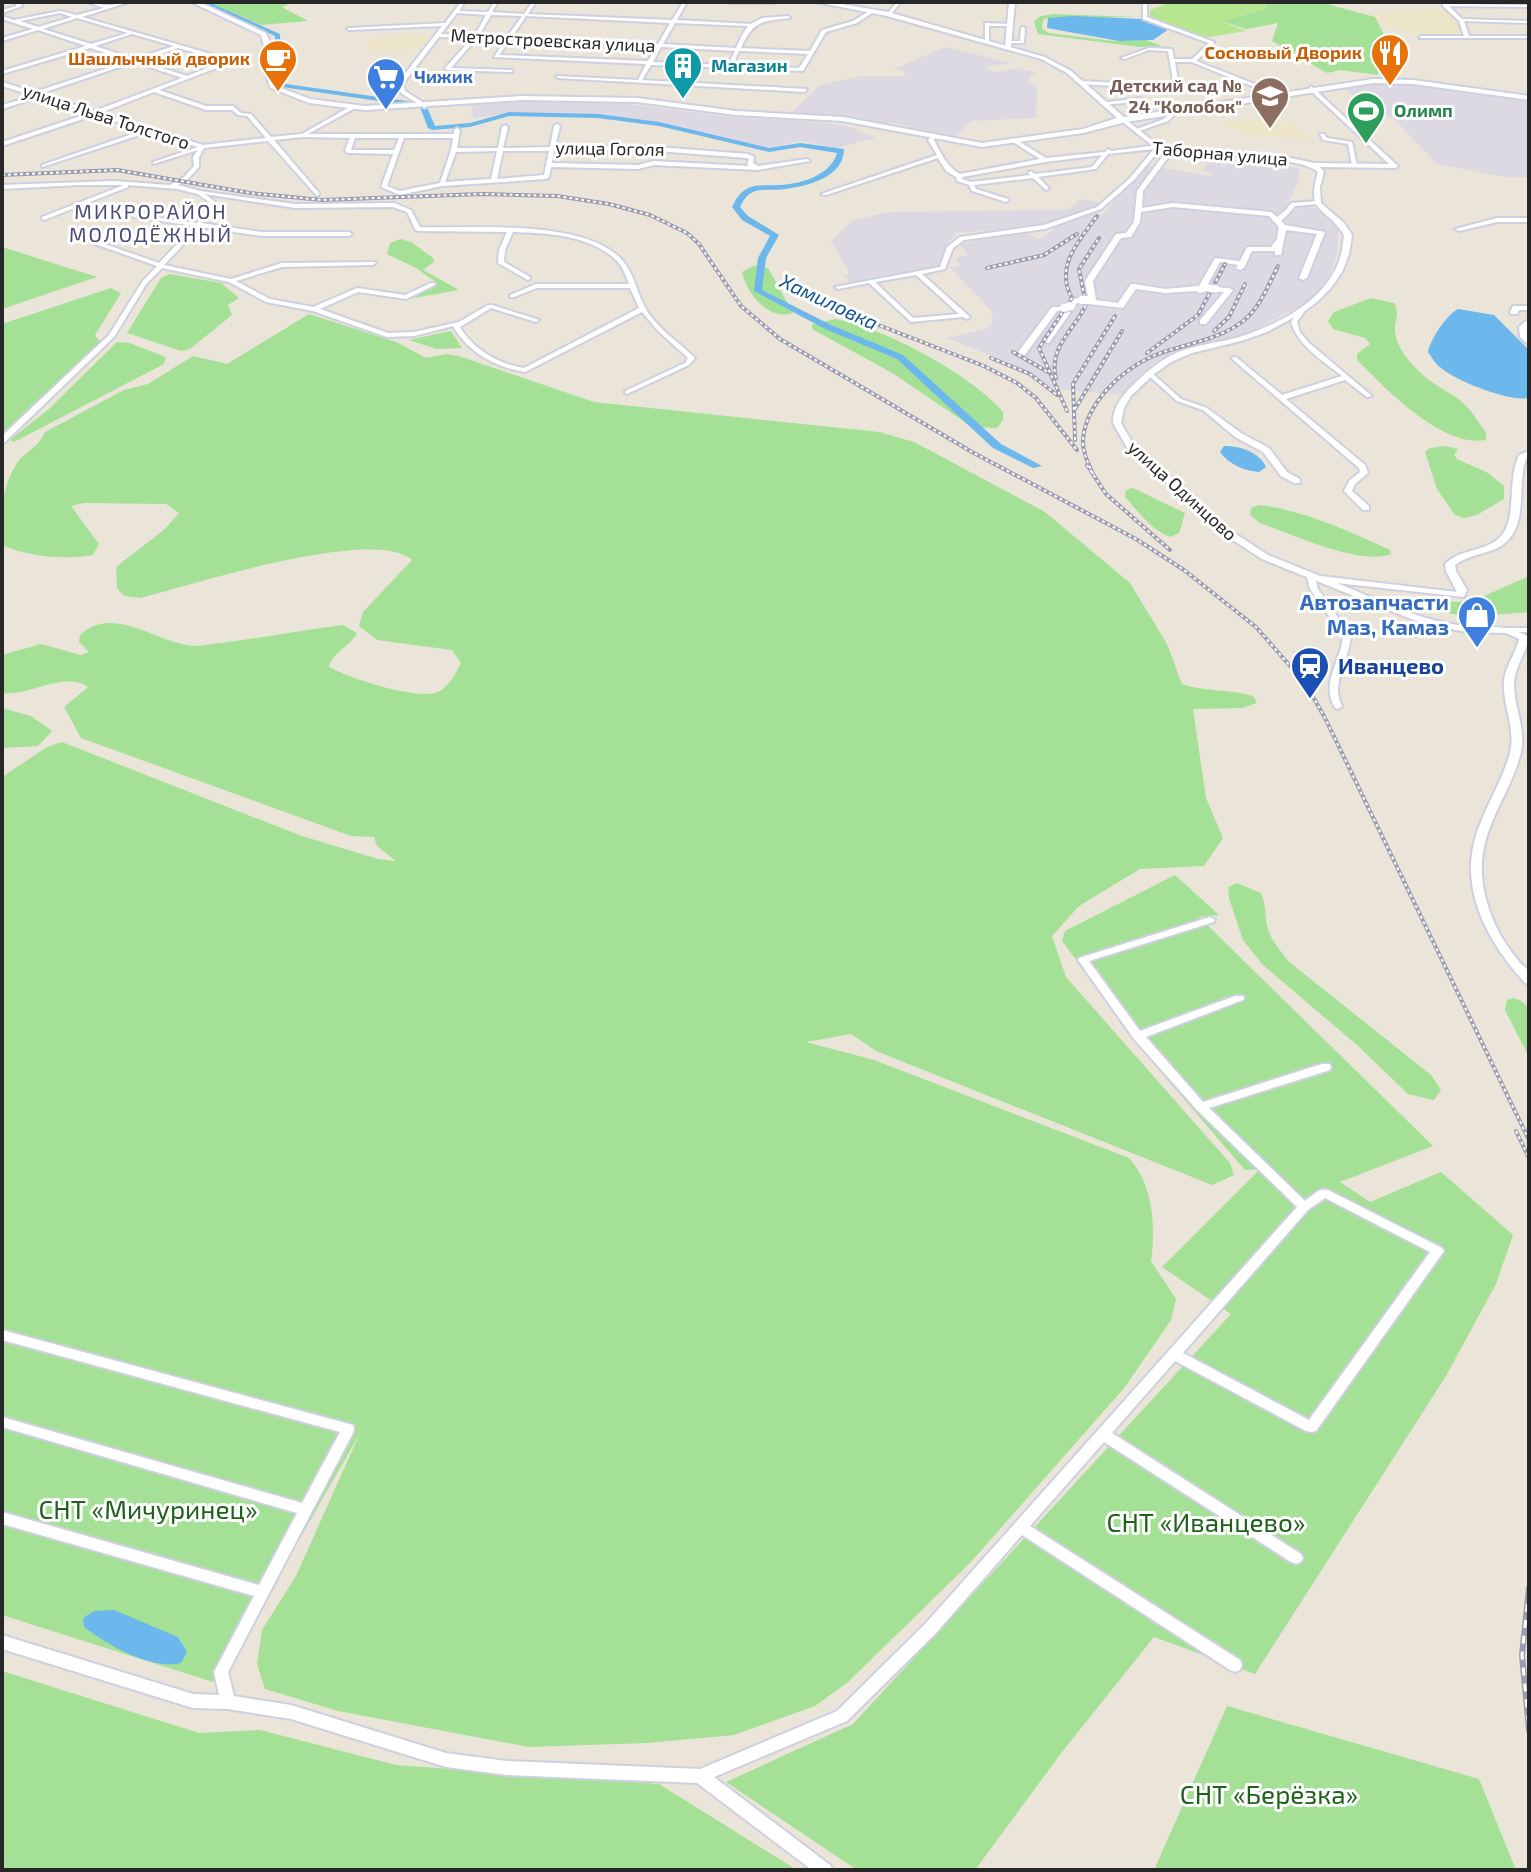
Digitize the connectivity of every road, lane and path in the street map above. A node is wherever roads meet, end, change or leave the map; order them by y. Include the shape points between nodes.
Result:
1 (16, 2) edge
2 (89, 2) edge
3 (127, 2) edge
4 (194, 2) edge
5 (463, 2) edge
6 (496, 2) edge
7 (534, 2) edge
8 (685, 2) edge
9 (729, 2) edge
10 (774, 2) edge
11 (819, 2) edge
12 (899, 2) edge
13 (1012, 2) edge
14 (1145, 4) edge
15 (1529, 6) edge
16 (109, 8) junction
17 (873, 11) junction
18 (456, 12) junction
19 (487, 14) junction
20 (888, 14) junction
21 (2, 15) edge
22 (522, 15) junction
23 (78, 17) junction
24 (788, 17) dead end
25 (1461, 20) junction
26 (14, 21) junction
27 (673, 22) junction
28 (1529, 22) edge
29 (446, 24) junction
30 (750, 25) junction
31 (1010, 25) junction
32 (1023, 28) dead end
33 (38, 29) junction
34 (349, 29) dead end
35 (132, 33) junction
36 (437, 35) junction
37 (476, 37) junction
38 (1421, 37) dead end
39 (1467, 37) junction
40 (1529, 37) edge
41 (509, 39) junction
42 (2, 40) edge
43 (987, 41) junction
44 (582, 42) junction
45 (1009, 44) junction
46 (92, 46) junction
47 (660, 46) junction
48 (177, 47) junction
49 (738, 49) junction
50 (812, 53) junction
51 (1123, 58) dead end
52 (136, 60) junction
53 (570, 60) junction
54 (1172, 60) junction
55 (1193, 61) junction
56 (649, 63) junction
57 (730, 67) junction
58 (2, 73) edge
59 (188, 78) junction
60 (509, 79) dead end
61 (640, 79) junction
62 (1247, 80) junction
63 (1082, 83) junction
64 (2, 84) edge
65 (15, 88) junction
66 (1311, 88) junction
67 (1177, 89) junction
68 (153, 90) junction
69 (805, 90) dead end
70 (2, 92) edge
71 (1277, 94) junction
72 (36, 95) junction
73 (1529, 98) edge
74 (1141, 100) dead end
75 (1103, 103) junction
76 (425, 106) junction
77 (2, 107) edge
78 (353, 107) junction
79 (1175, 111) junction
80 (94, 112) junction
81 (1123, 120) junction
82 (557, 126) dead end
83 (505, 127) dead end
84 (150, 130) junction
85 (1137, 130) junction
86 (303, 135) junction
87 (1322, 135) dead end
88 (353, 136) junction
89 (933, 136) junction
90 (402, 137) junction
91 (268, 139) junction
92 (948, 139) junction
93 (1015, 141) junction
94 (2, 144) edge
95 (203, 147) junction
96 (1159, 147) junction
97 (551, 148) junction
98 (500, 149) junction
99 (1171, 149) junction
100 (454, 150) junction
101 (1108, 151) junction
102 (397, 152) junction
103 (941, 155) junction
104 (1045, 160) junction
105 (807, 161) dead end
106 (155, 163) dead end
107 (1020, 164) junction
108 (551, 165) junction
109 (1314, 165) junction
110 (1355, 165) junction
111 (44, 166) dead end
112 (757, 168) junction
113 (959, 176) junction
114 (1035, 176) junction
115 (494, 179) junction
116 (132, 184) junction
117 (442, 184) junction
118 (971, 184) junction
119 (171, 186) junction
120 (2, 187) edge
121 (1046, 188) dead end
122 (202, 192) junction
123 (317, 194) dead end
124 (824, 194) dead end
125 (1006, 200) dead end
126 (1317, 203) junction
127 (1139, 210) junction
128 (1289, 210) joint
129 (134, 215) dead end
130 (44, 218) dead end
131 (1529, 220) edge
132 (199, 224) junction
133 (1280, 224) junction
134 (1459, 229) dead end
135 (511, 230) junction
136 (349, 234) dead end
137 (1280, 240) junction
138 (97, 243) dead end
139 (1278, 253) dead end
140 (373, 263) dead end
141 (160, 265) junction
142 (918, 273) junction
143 (528, 278) dead end
144 (1303, 278) dead end
145 (231, 281) junction
146 (871, 282) junction
147 (433, 284) dead end
148 (631, 286) junction
149 (838, 287) dead end
150 (1208, 289) junction
151 (512, 296) dead end
152 (1087, 300) junction
153 (1069, 307) junction
154 (1529, 308) edge
155 (314, 309) junction
156 (643, 309) junction
157 (1303, 309) junction
158 (1514, 312) dead end
159 (536, 320) dead end
160 (1203, 322) dead end
161 (457, 323) junction
162 (1529, 323) edge
163 (1046, 341) dead end
164 (1529, 343) edge
165 (1022, 353) dead end
166 (1234, 358) dead end
167 (1150, 374) junction
168 (1347, 377) junction
169 (627, 392) dead end
170 (1369, 396) dead end
171 (1284, 397) junction
172 (2, 440) edge
173 (1529, 454) edge
174 (1297, 481) dead end
175 (1366, 508) dead end
176 (1311, 577) junction
177 (1508, 630) junction
178 (1529, 630) edge
179 (1526, 644) edge
180 (1338, 706) dead end
181 (1210, 920) dead end
182 (1529, 980) edge
183 (1239, 998) dead end
184 (1138, 1036) junction
185 (1326, 1067) dead end
186 (1201, 1107) junction
187 (1304, 1207) junction
188 (2, 1335) edge
189 (1174, 1354) junction
190 (2, 1422) edge
191 (1103, 1434) junction
192 (306, 1510) junction
193 (2, 1518) edge
194 (1021, 1527) junction
195 (1296, 1558) dead end
196 (262, 1592) junction
197 (2, 1642) edge
198 (1235, 1665) dead end
199 (228, 1702) junction
200 (700, 1776) junction
201 (825, 1870) edge

1 - 21 street via 20,6
2 - 16 street
3 - 16 street
4 - 78 main road via 264,34 270,50 270,83 277,90
5 - 18 street
6 - 19 street
7 - 22 street
8 - 27 street
9 - 10 street
11 - 17 main road
12 - 20 street
13 - 31 street
14 - 55 street via 1145,18 1212,43
15 - 25 street via 1445,5
16 - 23 street
17 - 20 main road
17 - 50 street via 824,31
18 - 19 street
18 - 29 street
19 - 22 street
19 - 37 street
20 - 43 main road
21 - 26 street
22 - 27 street
22 - 41 street
23 - 26 street via 50,12
23 - 33 street
23 - 35 street
24 - 30 street via 763,17
25 - 28 street
25 - 39 street
26 - 33 street
27 - 30 street
27 - 47 street
29 - 34 street
29 - 36 street
30 - 49 street
31 - 43 street via 987,24
31 - 45 street
32 - 45 street via 1022,42
33 - 42 street
33 - 46 street
35 - 46 street
35 - 48 street
36 - 37 street, Метростроевская улица
36 - 76 street via 400,82 402,90
37 - 41 street, Метростроевская улица
37 - 60 street via 447,69 508,71
38 - 39 street
39 - 40 street
41 - 44 street, Метростроевская улица
41 - 53 street via 496,56
43 - 45 main road
44 - 47 street, Метростроевская улица
44 - 53 street
45 - 63 main road via 1057,64
46 - 52 street
46 - 58 street
47 - 49 street, Метростроевская улица
47 - 56 street
48 - 52 street
48 - 59 street via 225,61
49 - 50 street, Метростроевская улица
49 - 57 street
50 - 57 street via 801,70
51 - 54 street via 1160,49 1170,50
52 - 59 street
52 - 72 street
53 - 56 street
53 - 61 street via 558,77
54 - 55 street
54 - 67 street
55 - 62 street
56 - 57 street
56 - 61 street
59 - 68 street
61 - 69 street
62 - 67 street
62 - 71 street
63 - 67 street
63 - 75 main road
64 - 65 street, улица Льва Толстого
65 - 70 street
65 - 72 street, улица Льва Толстого
66 - 71 main road
66 - 73 main road via 1393,81
66 - 110 street, Таборная улица via 1396,165
68 - 80 street
68 - 91 street via 206,108 233,108 249,115
71 - 79 main road
72 - 77 street
72 - 80 street, улица Льва Толстого
74 - 75 street
75 - 81 main road
76 - 78 main road
76 - 89 main road via 522,98 626,99 843,119
78 - 86 street
79 - 81 main road
79 - 85 street via 1166,120
80 - 84 street, улица Льва Толстого
80 - 94 street
81 - 85 street
81 - 92 main road via 993,141
81 - 93 main road
82 - 97 street
83 - 98 street
84 - 95 street, улица Льва Толстого
84 - 111 street
85 - 96 street
86 - 88 street
86 - 91 street
87 - 110 street via 1350,143
88 - 90 street
88 - 102 street via 350,152
89 - 92 main road
89 - 103 street
90 - 100 street via 456,133
90 - 102 street
91 - 95 street
91 - 123 street
92 - 93 main road via 982,145
93 - 104 street
95 - 106 street
95 - 119 street, улица Льва Толстого via 193,171
96 - 99 street, Таборная улица
96 - 101 street, Таборная улица
96 - 142 street via 1109,201 1033,230 962,238 950,247 943,268
97 - 98 street, улица Гоголя
97 - 108 street
97 - 112 street, улица Гоголя via 748,156
98 - 100 street, улица Гоголя
98 - 115 street
99 - 109 street, Таборная улица
99 - 127 street via 1140,191
100 - 117 street
101 - 104 street, Таборная улица
101 - 114 street via 1094,168
102 - 117 street via 384,187 400,193
103 - 113 street via 948,170
103 - 124 street
104 - 107 street, Таборная улица
105 - 112 street
107 - 113 street, Таборная улица
107 - 114 street
108 - 112 street
108 - 115 street via 546,177
109 - 110 street, Таборная улица
109 - 126 street via 1321,172 1313,194
113 - 118 street
114 - 118 street
114 - 121 street
115 - 117 street
116 - 119 street
116 - 120 street
116 - 130 street
118 - 125 street via 974,190
119 - 122 street
122 - 132 street via 212,202
122 - 135 street via 310,207 387,204 409,211 418,229
126 - 128 street via 1293,204
126 - 157 street, улица Одинцово via 1345,229 1348,249 1327,290
127 - 133 street via 1173,205 1271,214
127 - 152 street via 1128,235 1119,236 1089,281
128 - 133 street
129 - 132 street
131 - 134 street via 1497,220
132 - 136 street via 261,234
132 - 141 street
133 - 137 street
133 - 144 street via 1321,232
135 - 143 street via 501,263
135 - 148 street via 577,239 604,250 619,259
137 - 139 street
137 - 150 street via 1273,249 1250,249 1241,266 1218,260
138 - 141 street
140 - 145 street via 275,266
141 - 145 street
141 - 172 street via 112,336
142 - 146 street
142 - 146 street via 967,317 914,321
145 - 155 street via 268,301
146 - 149 street
147 - 155 street via 406,297 357,290
148 - 151 street via 536,286
148 - 156 street
150 - 152 street via 1134,286 1120,306
150 - 160 street via 1229,290
152 - 153 street
153 - 163 street
153 - 165 street via 1055,309
154 - 158 street
155 - 161 street via 387,335
156 - 161 street via 525,370 478,351 462,337
156 - 169 street via 692,358
157 - 167 street, улица Одинцово via 1245,337 1181,354
157 - 168 street via 1294,322 1299,336
159 - 161 street via 494,306
162 - 164 street via 1523,327
166 - 171 street
167 - 174 street via 1179,400 1205,409 1261,446 1284,474
167 - 176 street, улица Одинцово via 1119,408 1117,423 1126,442 1222,529 1265,557
168 - 170 street
168 - 171 street
171 - 175 street via 1362,467 1364,473 1348,491
173 - 176 street via 1522,457 1515,476 1512,530 1493,546 1450,564 1461,595
176 - 177 street, улица Одинцово via 1424,621
176 - 180 street via 1347,636 1331,690
177 - 178 street, улица Одинцово
177 - 179 street
179 - 182 street via 1510,668 1516,747 1477,853 1482,899 1494,937
181 - 184 street via 1083,960
183 - 184 street
184 - 186 street
185 - 186 street
186 - 187 street
187 - 189 street
187 - 189 street via 1324,1193 1438,1251 1311,1427
188 - 192 street via 348,1429
189 - 191 street
190 - 192 street
191 - 194 street
191 - 195 street
192 - 196 street
193 - 196 street
194 - 198 street
194 - 200 street via 931,1628 842,1716
196 - 199 street via 221,1672
197 - 199 street via 193,1701
199 - 200 street via 291,1712 446,1760 507,1768
200 - 201 street

